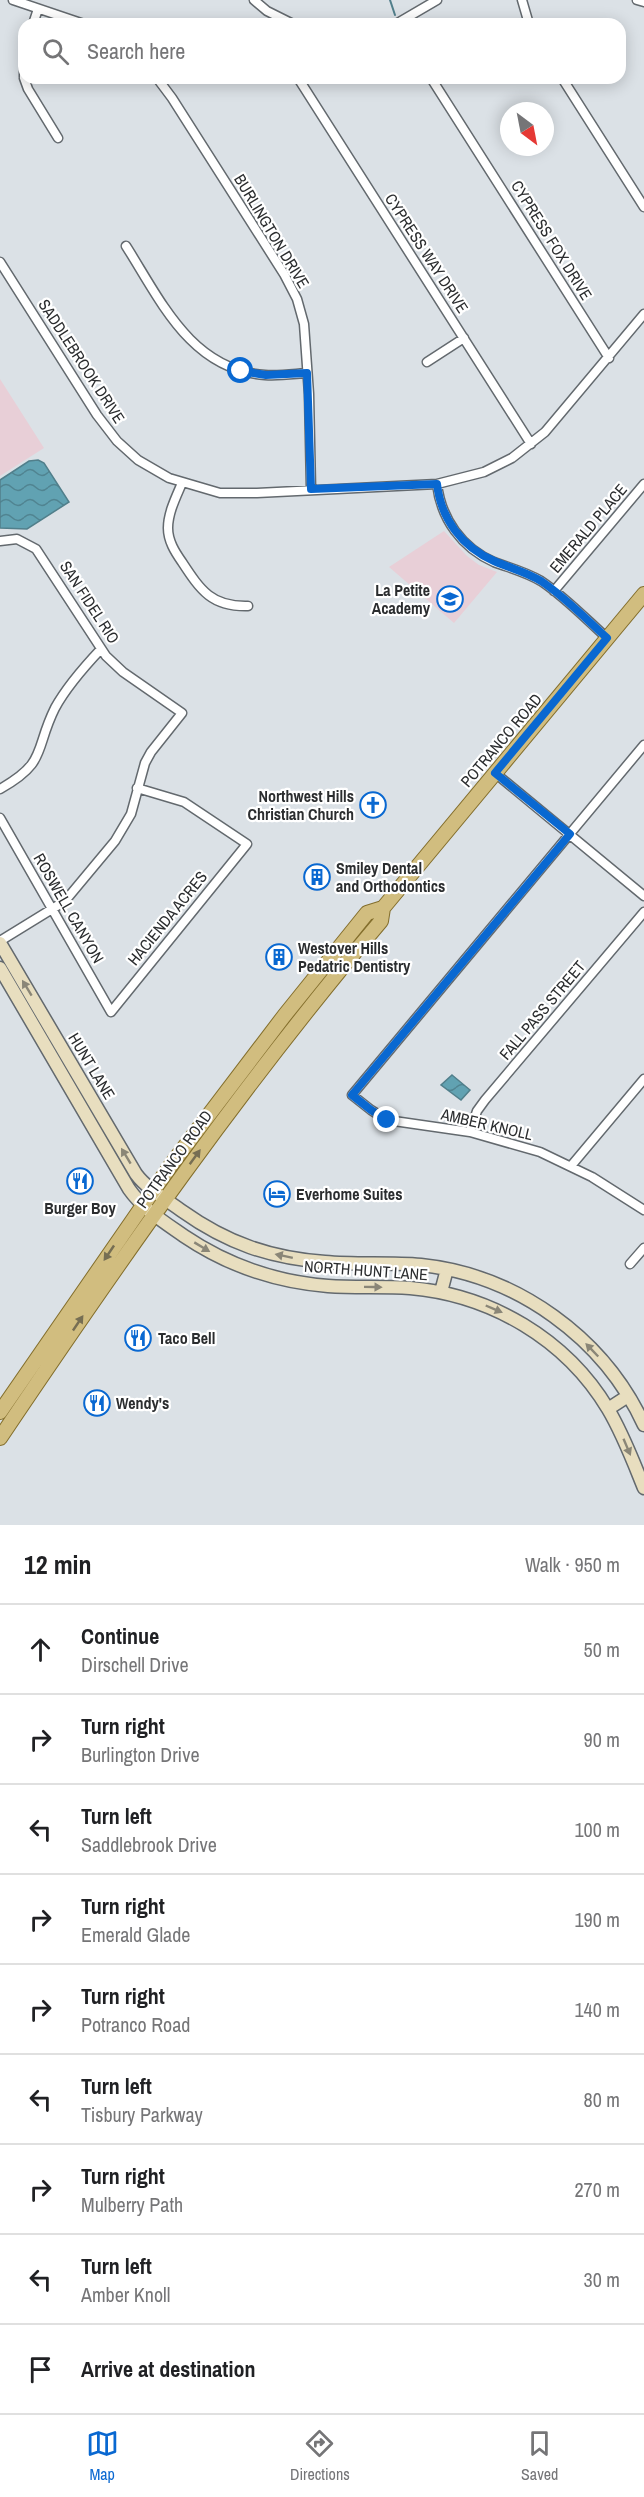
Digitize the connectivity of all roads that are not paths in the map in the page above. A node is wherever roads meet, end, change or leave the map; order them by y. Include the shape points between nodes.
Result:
1 (13, 0) edge
2 (254, 0) edge
3 (437, 0) edge
4 (522, 0) edge
5 (637, 0) edge
6 (644, 2) edge
7 (38, 9) junction
8 (35, 18) edge
9 (66, 18) edge
10 (281, 18) edge
11 (407, 18) edge
12 (527, 18) edge
13 (26, 84) edge
14 (162, 84) edge
15 (302, 84) edge
16 (435, 84) edge
17 (566, 84) edge
18 (58, 138) dead end
19 (644, 207) edge
20 (126, 246) dead end
21 (0, 262) edge
22 (644, 314) edge
23 (464, 338) junction
24 (609, 358) junction
25 (427, 362) dead end
26 (307, 373) junction
27 (531, 444) junction
28 (182, 483) junction
29 (437, 484) junction
30 (644, 484) edge
31 (311, 489) junction
32 (0, 541) edge
33 (554, 591) junction
34 (644, 594) edge
35 (248, 606) dead end
36 (607, 638) junction
37 (101, 649) junction
38 (644, 745) edge
39 (495, 773) junction
40 (137, 788) junction
41 (0, 789) edge
42 (0, 818) edge
43 (570, 834) junction
44 (644, 896) edge
45 (382, 908) junction
46 (53, 909) junction
47 (644, 912) edge
48 (352, 932) junction
49 (0, 942) edge
50 (0, 968) edge
51 (111, 1012) joint
52 (304, 1014) junction
53 (284, 1016) junction
54 (51, 1056) junction
55 (644, 1079) edge
56 (252, 1080) junction
57 (230, 1085) junction
58 (242, 1094) junction
59 (94, 1102) junction
60 (470, 1132) junction
61 (571, 1166) junction
62 (159, 1194) junction
63 (148, 1210) junction
64 (644, 1210) edge
65 (644, 1248) edge
66 (630, 1264) dead end
67 (447, 1269) junction
68 (441, 1292) junction
69 (58, 1326) junction
70 (628, 1396) junction
71 (22, 1406) junction
72 (608, 1409) junction
73 (0, 1412) edge
74 (644, 1425) edge
75 (0, 1438) edge
76 (640, 1472) edge
77 (644, 1488) edge

1 - 7 street
2 - 10 street
3 - 11 street
4 - 12 street
5 - 6 street
7 - 8 street
7 - 9 street
13 - 18 street
14 - 26 street, BURLINGTON DRIVE via 293,290 304,324
15 - 23 street, CYPRESS WAY DRIVE
16 - 24 street, CYPRESS FOX DRIVE
17 - 19 street
20 - 26 street via 180,330 207,355 229,367 254,373
21 - 28 street, SADDLEBROOK DRIVE via 109,432 138,460
22 - 24 street, SADDLEBROOK DRIVE
23 - 25 street
23 - 27 street, CYPRESS WAY DRIVE
24 - 27 street, SADDLEBROOK DRIVE
26 - 31 street, BURLINGTON DRIVE
27 - 29 street, SADDLEBROOK DRIVE via 484,472
28 - 31 street, SADDLEBROOK DRIVE via 238,494
28 - 35 street via 169,519 173,548 206,594 226,605
29 - 31 street, SADDLEBROOK DRIVE
29 - 33 street via 446,518 466,543 483,556 531,575
30 - 33 street, EMERALD PLACE
32 - 37 street, SAN FIDEL RIO via 17,539 36,549
33 - 36 street
34 - 36 main road, POTRANCO ROAD
36 - 39 main road, POTRANCO ROAD
37 - 40 street, SAN FIDEL RIO via 123,672 182,713 151,752
37 - 41 street via 55,709 32,766
38 - 43 street
39 - 43 street
39 - 45 main road, POTRANCO ROAD
40 - 46 street via 131,814 115,842 74,892
40 - 51 street, HACIENDA ACRES via 184,802 247,844
42 - 46 street, ROSWELL CANYON
43 - 44 street
43 - 60 street, AMBER KNOLL via 352,1095 387,1120
45 - 48 main road, POTRANCO ROAD via 367,914
45 - 52 main road, POTRANCO ROAD via 381,921
46 - 49 street
46 - 51 street, ROSWELL CANYON
47 - 60 street, FALL PASS STREET via 485,1100
48 - 52 main road via 355,941 317,988
48 - 53 main road, POTRANCO ROAD
59 -> 49 main road, HUNT LANE
50 - 54 main road, HUNT LANE
52 - 56 main road, POTRANCO ROAD
53 - 56 main road via 285,1028 262,1058
53 - 57 main road, POTRANCO ROAD
54 - 59 main road via 59,1058 86,1103
54 - 63 main road, HUNT LANE via 129,1189
55 - 61 street
56 - 58 main road, POTRANCO ROAD
57 - 58 main road
57 - 62 main road, POTRANCO ROAD
62 -> 58 main road, POTRANCO ROAD
62 -> 59 main road, HUNT LANE via 136,1174
60 - 61 street, AMBER KNOLL via 523,1146
61 - 64 street, AMBER KNOLL
62 - 63 main road, POTRANCO ROAD
67 -> 62 main road, NORTH HUNT LANE via 410,1264 326,1263 261,1250 215,1233
63 -> 68 main road, NORTH HUNT LANE via 214,1254 276,1278 329,1286
63 -> 69 main road, POTRANCO ROAD
71 -> 63 main road, POTRANCO ROAD
65 - 66 street
67 - 68 main road
70 -> 67 main road, NORTH HUNT LANE via 592,1350 557,1319 504,1288
68 -> 72 main road, NORTH HUNT LANE via 496,1310 542,1336 580,1372
69 - 71 main road via 55,1343 18,1400
69 - 73 main road, POTRANCO ROAD
70 - 72 main road
70 - 74 main road, NORTH HUNT LANE
71 - 75 main road, POTRANCO ROAD
72 -> 76 main road, NORTH HUNT LANE
76 - 77 main road, NORTH HUNT LANE

